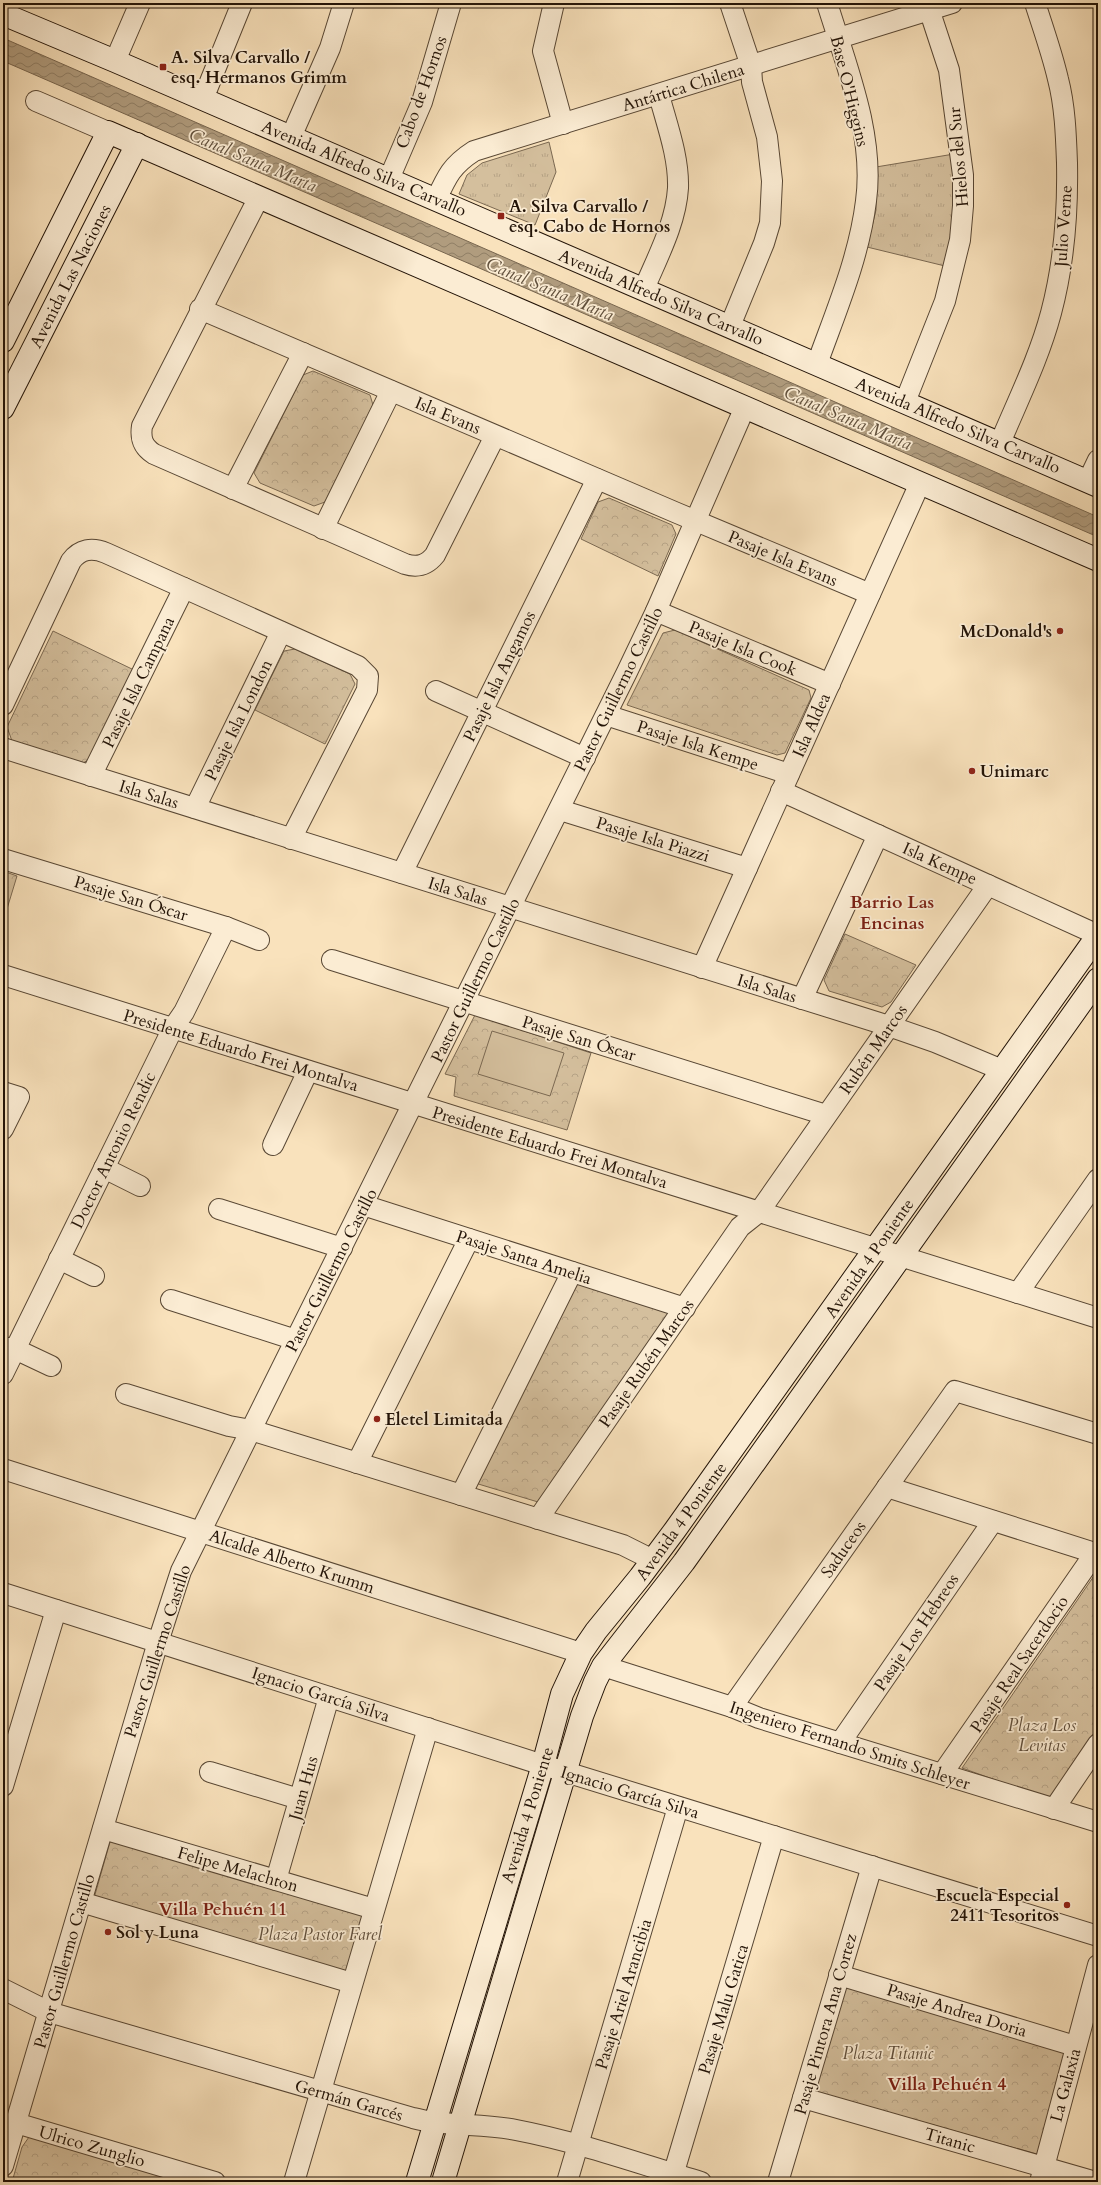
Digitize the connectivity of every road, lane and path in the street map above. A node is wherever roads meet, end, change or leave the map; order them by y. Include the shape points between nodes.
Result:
1 (140, 3) edge
2 (242, 3) edge
3 (344, 3) edge
4 (451, 3) edge
5 (554, 3) edge
6 (730, 3) edge
7 (827, 3) edge
8 (952, 3) edge
9 (1035, 3) edge
10 (928, 7) edge
11 (3, 14) edge
12 (838, 38) junction
13 (115, 61) junction
14 (751, 66) junction
15 (660, 95) junction
16 (203, 99) junction
17 (36, 101) dead end
18 (563, 124) junction
19 (108, 132) junction
20 (291, 137) junction
21 (137, 144) junction
22 (389, 179) junction
23 (258, 197) junction
24 (436, 200) junction
25 (644, 289) junction
26 (200, 309) junction
27 (730, 326) junction
28 (5, 333) edge
29 (303, 353) junction
30 (816, 364) junction
31 (391, 391) junction
32 (905, 402) junction
33 (745, 407) junction
34 (3, 408) edge
35 (495, 436) junction
36 (1000, 443) junction
37 (1098, 460) edge
38 (597, 479) junction
39 (920, 483) junction
40 (1093, 484) edge
41 (233, 489) junction
42 (695, 521) junction
43 (323, 529) junction
44 (1098, 560) edge
45 (184, 588) junction
46 (870, 594) junction
47 (656, 611) junction
48 (281, 632) junction
49 (830, 684) junction
50 (436, 691) dead end
51 (3, 705) edge
52 (482, 711) junction
53 (606, 715) junction
54 (3, 748) edge
55 (585, 758) junction
56 (91, 776) junction
57 (785, 783) junction
58 (195, 808) junction
59 (560, 810) junction
60 (878, 835) junction
61 (291, 838) junction
62 (3, 859) edge
63 (747, 868) junction
64 (402, 873) junction
65 (988, 885) junction
66 (511, 908) junction
67 (226, 928) junction
68 (1098, 935) edge
69 (259, 940) dead end
70 (332, 960) dead end
71 (702, 968) junction
72 (3, 975) edge
73 (1098, 979) edge
74 (802, 999) junction
75 (464, 1002) junction
76 (889, 1026) junction
77 (173, 1028) junction
78 (1002, 1070) junction
79 (308, 1071) junction
80 (3, 1092) edge
81 (414, 1104) junction
82 (826, 1115) junction
83 (3, 1129) edge
84 (273, 1145) dead end
85 (104, 1168) junction
86 (1098, 1179) edge
87 (140, 1186) dead end
88 (363, 1205) junction
89 (219, 1209) dead end
90 (759, 1212) junction
91 (470, 1240) junction
92 (342, 1248) junction
93 (876, 1249) junction
94 (902, 1257) junction
95 (60, 1259) junction
96 (572, 1272) junction
97 (94, 1276) dead end
98 (1018, 1293) junction
99 (171, 1300) dead end
100 (685, 1308) junction
101 (1098, 1318) edge
102 (296, 1340) junction
103 (9, 1348) edge
104 (51, 1366) dead end
105 (3, 1374) edge
106 (126, 1394) dead end
107 (251, 1430) junction
108 (1098, 1434) edge
109 (357, 1463) junction
110 (3, 1469) edge
111 (887, 1487) junction
112 (461, 1495) junction
113 (538, 1519) junction
114 (993, 1521) junction
115 (200, 1532) junction
116 (1096, 1553) edge
117 (653, 1560) junction
118 (3, 1593) edge
119 (56, 1610) junction
120 (158, 1642) junction
121 (581, 1653) junction
122 (603, 1666) junction
123 (329, 1697) junction
124 (732, 1707) junction
125 (428, 1728) junction
126 (840, 1743) junction
127 (1098, 1744) edge
128 (543, 1765) junction
129 (210, 1772) dead end
130 (566, 1772) junction
131 (942, 1774) junction
132 (3, 1786) edge
133 (299, 1799) junction
134 (678, 1807) junction
135 (1054, 1809) junction
136 (1098, 1822) edge
137 (103, 1829) junction
138 (774, 1836) junction
139 (872, 1866) junction
140 (276, 1880) junction
141 (81, 1902) junction
142 (374, 1909) junction
143 (1098, 1936) edge
144 (1098, 1964) edge
145 (839, 1975) junction
146 (352, 1983) junction
147 (3, 1989) edge
148 (49, 2012) junction
149 (1075, 2046) junction
150 (321, 2092) junction
151 (803, 2098) junction
152 (16, 2123) junction
153 (434, 2123) junction
154 (460, 2123) junction
155 (577, 2146) junction
156 (3, 2166) edge
157 (1042, 2174) edge
158 (672, 2178) edge
159 (215, 2182) edge
160 (294, 2182) edge
161 (417, 2182) edge
162 (443, 2182) edge
163 (567, 2182) edge
164 (701, 2182) edge
165 (778, 2182) edge
166 (1096, 2182) edge

1 - 13 street
2 - 16 street
3 - 20 street via 330,48
4 - 22 street, Cabo de Hornos via 422,102
5 - 18 street via 543,50
6 - 14 street
7 - 12 street, Base O'Higgins
8 - 10 street, Antártica Chilena
9 - 36 street, Julio Verne via 1063,103 1067,176 1065,235 1060,276 1050,314 1034,361
10 - 12 street, Antártica Chilena
10 - 32 street, Hielos del Sur via 948,70 963,175 963,206 960,240 945,301
11 - 13 street, Avenida Alfredo Silva Carvallo
12 - 14 street, Antártica Chilena
12 - 30 street, Base O'Higgins via 857,104 864,140 867,169 866,201 853,263
13 - 16 street, Avenida Alfredo Silva Carvallo
14 - 15 street, Antártica Chilena
14 - 27 street via 752,82 767,137 772,203 764,243
15 - 18 street, Antártica Chilena
15 - 25 street via 677,167 678,188 664,242
16 - 20 street, Avenida Alfredo Silva Carvallo
17 - 19 street
18 - 24 street, Antártica Chilena via 474,151 459,160 449,173
19 - 21 street
19 - 28 street, Avenida Las Naciones
20 - 22 street, Avenida Alfredo Silva Carvallo
21 - 23 street
21 - 34 street, Avenida Las Naciones
22 - 24 street, Avenida Alfredo Silva Carvallo
23 - 26 street
23 - 33 street
24 - 25 street, Avenida Alfredo Silva Carvallo
25 - 27 street, Avenida Alfredo Silva Carvallo
26 - 29 street, Isla Evans
26 - 41 street via 145,420 142,438 147,449 154,454
27 - 30 street, Avenida Alfredo Silva Carvallo
29 - 31 street, Isla Evans
29 - 41 street
30 - 32 street, Avenida Alfredo Silva Carvallo
31 - 35 street, Isla Evans
31 - 43 street
32 - 36 street, Avenida Alfredo Silva Carvallo
33 - 39 street
33 - 42 street, Pastor Guillermo Castillo
35 - 38 street, Isla Evans
35 - 43 street via 435,554 427,563 417,567 405,564
36 - 40 street, Avenida Alfredo Silva Carvallo
37 - 40 street
38 - 42 street, Isla Evans
38 - 52 street, Pasaje Isla Angamos
39 - 44 street
39 - 46 street, Isla Aldea
41 - 43 street
42 - 46 street, Pasaje Isla Evans
42 - 47 street, Pastor Guillermo Castillo
45 - 48 street
45 - 51 street via 99,550 92,549 79,553 71,562
45 - 56 street, Pasaje Isla Campana
46 - 49 street, Isla Aldea
47 - 49 street, Pasaje Isla Cook
47 - 53 street, Pastor Guillermo Castillo
48 - 58 street, Pasaje Isla London
48 - 61 street via 362,668 369,681 367,690
49 - 57 street, Isla Aldea
50 - 52 street
52 - 55 street
52 - 64 street, Pasaje Isla Angamos
53 - 55 street, Pastor Guillermo Castillo
53 - 57 street, Pasaje Isla Kempe
54 - 56 street, Isla Salas
55 - 59 street, Pastor Guillermo Castillo
56 - 58 street, Isla Salas
57 - 60 street, Isla Kempe
57 - 63 street, Isla Aldea
58 - 61 street, Isla Salas
59 - 63 street, Pasaje Isla Piazzi
59 - 66 street, Pastor Guillermo Castillo
60 - 65 street, Isla Kempe
60 - 74 street
61 - 64 street, Isla Salas
62 - 67 street, Pasaje San Óscar
63 - 71 street, Isla Aldea
64 - 66 street, Isla Salas
65 - 68 street, Isla Kempe
65 - 76 street, Rubén Marcos
66 - 71 street, Isla Salas
66 - 75 street, Pastor Guillermo Castillo
67 - 69 street, Pasaje San Óscar
67 - 77 street, Doctor Antonio Rendic via 184,1012
68 - 78 street, Avenida 4 Poniente
70 - 75 street, Pasaje San Óscar
71 - 74 street, Isla Salas
72 - 77 street, Presidente Eduardo Frei Montalva
73 - 94 street, Avenida 4 Poniente
74 - 76 street, Isla Salas
75 - 81 street, Pastor Guillermo Castillo
75 - 82 street, Pasaje San Óscar
76 - 78 street, Isla Salas
76 - 82 street, Rubén Marcos
77 - 79 street, Presidente Eduardo Frei Montalva
77 - 85 street, Doctor Antonio Rendic
78 - 93 street, Avenida 4 Poniente
79 - 81 street, Presidente Eduardo Frei Montalva
79 - 84 street
80 - 83 street via 18,1097
81 - 88 street, Pastor Guillermo Castillo
81 - 90 street, Presidente Eduardo Frei Montalva
82 - 90 street, Rubén Marcos
85 - 87 street
85 - 95 street, Doctor Antonio Rendic
86 - 98 street
88 - 91 street, Pasaje Santa Amelia
88 - 92 street, Pastor Guillermo Castillo
89 - 92 street
90 - 93 street, Presidente Eduardo Frei Montalva
90 - 100 street, Pasaje Rubén Marcos via 740,1227
91 - 96 street, Pasaje Santa Amelia
91 - 109 street
92 - 102 street, Pastor Guillermo Castillo
93 - 94 street, Presidente Eduardo Frei Montalva
93 - 117 street, Avenida 4 Poniente
94 - 98 street, Presidente Eduardo Frei Montalva
94 - 122 street, Avenida 4 Poniente via 684,1562
95 - 97 street
95 - 103 street, Doctor Antonio Rendic
96 - 100 street, Pasaje Santa Amelia
96 - 112 street
98 - 101 street, Presidente Eduardo Frei Montalva
99 - 102 street
100 - 113 street, Pasaje Rubén Marcos
102 - 107 street, Pastor Guillermo Castillo
103 - 104 street
103 - 105 street, Doctor Antonio Rendic
106 - 107 street via 229,1426
107 - 109 street
107 - 115 street, Pastor Guillermo Castillo
108 - 111 street, Saduceos via 956,1391
109 - 112 street
110 - 115 street, Alcalde Alberto Krumm
111 - 114 street
111 - 124 street, Saduceos
112 - 113 street
113 - 117 street via 623,1545
114 - 116 street
114 - 126 street, Pasaje Los Hebreos
115 - 120 street, Pastor Guillermo Castillo via 181,1571
115 - 121 street, Alcalde Alberto Krumm
116 - 131 street, Pasaje Real Sacerdocio
117 - 121 street, Avenida 4 Poniente
118 - 119 street, Ignacio García Silva
119 - 120 street, Ignacio García Silva
119 - 132 street
120 - 123 street, Ignacio García Silva
120 - 137 street, Pastor Guillermo Castillo
121 - 128 street, Avenida 4 Poniente via 562,1694
122 - 124 street, Ingeniero Fernando Smits Schleyer
122 - 130 street, Avenida 4 Poniente via 588,1698
123 - 125 street, Ignacio García Silva
123 - 133 street, Juan Hus
124 - 126 street, Ingeniero Fernando Smits Schleyer
125 - 128 street, Ignacio García Silva
125 - 142 street
126 - 131 street, Ingeniero Fernando Smits Schleyer
127 - 135 street
128 - 130 street, Ignacio García Silva
128 - 153 street, Avenida 4 Poniente
129 - 133 street
130 - 134 street, Ignacio García Silva
130 - 154 street, Avenida 4 Poniente
131 - 135 street, Ingeniero Fernando Smits Schleyer
133 - 140 street, Juan Hus
134 - 138 street, Ignacio García Silva
134 - 155 street, Pasaje Ariel Arancibia
135 - 136 street, Ingeniero Fernando Smits Schleyer
137 - 140 street, Felipe Melachton
137 - 141 street, Pastor Guillermo Castillo
138 - 139 street, Ignacio García Silva
138 - 158 street, Pasaje Malu Gatica
139 - 143 street, Ignacio García Silva
139 - 145 street, Pasaje Pintora Ana Cortez
140 - 142 street, Felipe Melachton
141 - 146 street
141 - 148 street, Pastor Guillermo Castillo
142 - 146 street
144 - 149 street, La Galaxia
145 - 149 street, Pasaje Andrea Doria
145 - 151 street, Pasaje Pintora Ana Cortez
146 - 150 street
147 - 148 street, Germán Garcés
148 - 150 street, Germán Garcés
148 - 152 street, Pastor Guillermo Castillo
149 - 157 street, La Galaxia
150 - 153 street, Germán Garcés
150 - 160 street
151 - 157 street, Titanic
151 - 165 street, Pasaje Pintora Ana Cortez
152 - 156 street, Pastor Guillermo Castillo
152 - 159 street, Ulrico Zunglio
153 - 154 street, Germán Garcés
153 - 161 street, Avenida 4 Poniente
154 - 155 street, Germán Garcés via 513,2129
154 - 162 street, Avenida 4 Poniente
155 - 158 street, Germán Garcés
155 - 163 street, Pasaje Ariel Arancibia
157 - 166 street, Titanic
158 - 164 street, Germán Garcés

